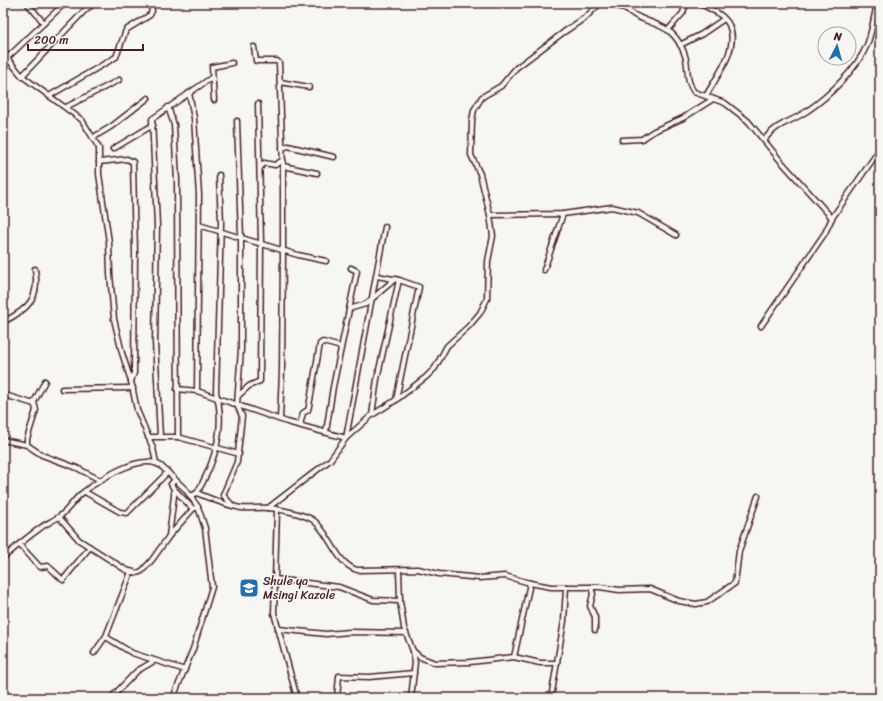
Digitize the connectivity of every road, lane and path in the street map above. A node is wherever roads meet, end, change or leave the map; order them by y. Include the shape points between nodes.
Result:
1 (27, 3) edge
2 (64, 3) edge
3 (95, 3) edge
4 (150, 3) edge
5 (600, 3) edge
6 (608, 3) edge
7 (624, 3) edge
8 (686, 3) edge
9 (699, 3) edge
10 (877, 3) edge
11 (626, 9) junction
12 (724, 19) junction
13 (44, 23) junction
14 (668, 30) junction
15 (680, 45) junction
16 (254, 47) dead end
17 (3, 49) edge
18 (7, 58) junction
19 (232, 63) dead end
20 (22, 76) junction
21 (211, 78) junction
22 (119, 80) dead end
23 (280, 82) junction
24 (310, 87) dead end
25 (189, 93) junction
26 (49, 96) junction
27 (706, 96) junction
28 (148, 98) dead end
29 (713, 99) junction
30 (214, 100) dead end
31 (258, 104) dead end
32 (66, 107) junction
33 (168, 107) junction
34 (237, 121) dead end
35 (152, 126) junction
36 (94, 137) junction
37 (622, 140) dead end
38 (764, 140) junction
39 (282, 148) junction
40 (113, 149) dead end
41 (880, 149) edge
42 (334, 157) dead end
43 (283, 160) junction
44 (99, 162) junction
45 (283, 166) junction
46 (260, 168) junction
47 (317, 173) dead end
48 (219, 175) dead end
49 (563, 214) junction
50 (490, 215) junction
51 (832, 218) junction
52 (199, 225) junction
53 (385, 227) dead end
54 (220, 230) junction
55 (676, 235) dead end
56 (241, 237) junction
57 (262, 243) junction
58 (284, 250) junction
59 (326, 261) dead end
60 (351, 268) dead end
61 (35, 269) dead end
62 (544, 270) dead end
63 (377, 276) junction
64 (397, 279) junction
65 (385, 289) junction
66 (397, 289) junction
67 (373, 299) junction
68 (349, 309) junction
69 (3, 322) edge
70 (761, 326) dead end
71 (341, 347) junction
72 (46, 381) dead end
73 (131, 381) junction
74 (133, 388) junction
75 (62, 389) dead end
76 (177, 389) junction
77 (197, 391) junction
78 (238, 396) junction
79 (3, 397) edge
80 (218, 398) junction
81 (396, 400) junction
82 (34, 404) junction
83 (237, 405) junction
84 (372, 415) junction
85 (280, 419) junction
86 (300, 425) junction
87 (326, 432) junction
88 (160, 436) junction
89 (148, 437) junction
90 (178, 437) junction
91 (346, 438) junction
92 (3, 440) edge
93 (27, 445) junction
94 (217, 448) junction
95 (239, 454) junction
96 (156, 463) junction
97 (168, 472) junction
98 (100, 480) junction
99 (175, 480) junction
100 (174, 489) junction
101 (84, 492) junction
102 (197, 493) junction
103 (191, 496) junction
104 (758, 496) dead end
105 (233, 506) junction
106 (198, 507) junction
107 (268, 508) junction
108 (193, 509) junction
109 (277, 510) junction
110 (59, 517) junction
111 (169, 536) junction
112 (19, 544) junction
113 (90, 548) junction
114 (3, 558) edge
115 (399, 570) junction
116 (131, 572) junction
117 (275, 579) junction
118 (530, 584) junction
119 (566, 587) junction
120 (591, 587) junction
121 (400, 601) junction
122 (278, 630) junction
123 (595, 630) dead end
124 (405, 633) junction
125 (106, 637) junction
126 (413, 651) junction
127 (94, 652) dead end
128 (514, 657) junction
129 (155, 661) junction
130 (557, 663) junction
131 (185, 670) junction
132 (414, 673) junction
133 (111, 698) edge
134 (173, 698) edge
135 (297, 698) edge
136 (337, 698) edge
137 (411, 698) edge
138 (551, 698) edge

1 - 13 street
2 - 13 street
3 - 20 street via 86,9
4 - 26 street via 150,15 126,30 116,57 86,72
5 - 50 street via 586,17 516,68 501,86 488,92 478,103 472,121 471,155 480,174
6 - 11 street
7 - 11 street
8 - 14 street via 683,13
9 - 12 street
10 - 38 street via 871,34 858,60 817,104 775,127
11 - 14 street
12 - 15 street
12 - 27 street via 729,24 730,53
13 - 18 street
14 - 15 street
15 - 27 street via 686,59 692,89
16 - 23 street via 256,61 278,62
17 - 18 street
18 - 20 street
19 - 21 street via 212,67
20 - 26 street
21 - 25 street
21 - 30 street
22 - 32 street
23 - 24 street
23 - 39 street
25 - 33 street
25 - 52 street via 196,147
26 - 32 street
27 - 29 street
28 - 36 street
29 - 37 street via 642,139
29 - 38 street via 738,112
31 - 46 street
32 - 36 street via 82,120
33 - 35 street via 153,117
33 - 76 street via 174,125 177,181
34 - 56 street
35 - 40 street
35 - 88 street via 157,225 154,342
36 - 44 street via 99,148
38 - 51 street
39 - 42 street via 294,147
39 - 43 street
41 - 51 street
43 - 45 street
43 - 46 street via 275,165 264,163
44 - 73 street via 110,242 112,307
44 - 73 street via 127,159 133,162 134,373
45 - 47 street
45 - 58 street
46 - 57 street
48 - 54 street
49 - 50 street
49 - 55 street via 604,207 622,208 645,217
49 - 62 street
50 - 81 street via 493,236 488,261 488,292 484,306 469,326 447,346 430,373
51 - 70 street
52 - 54 street
52 - 77 street
53 - 63 street
54 - 56 street
54 - 80 street via 216,392
56 - 57 street
56 - 78 street via 241,349
57 - 58 street
57 - 78 street via 260,381 249,386
58 - 59 street
58 - 85 street
60 - 68 street via 357,271
61 - 69 street via 34,299
63 - 64 street
63 - 67 street
64 - 65 street
64 - 66 street
64 - 81 street via 419,287
65 - 66 street
65 - 67 street
66 - 84 street via 377,379
67 - 68 street
67 - 91 street
68 - 71 street
71 - 86 street via 323,342 320,344 309,406 303,413
71 - 87 street
72 - 82 street
73 - 74 street
74 - 75 street
74 - 89 street via 137,410
76 - 77 street
76 - 90 street
77 - 80 street
78 - 83 street
79 - 82 street via 8,396
80 - 83 street
80 - 94 street via 220,404
81 - 84 street
82 - 93 street via 36,410
83 - 85 street
83 - 95 street via 242,416
84 - 91 street
85 - 86 street
86 - 87 street
87 - 91 street
88 - 89 street
88 - 90 street
89 - 96 street
90 - 94 street
91 - 107 street via 330,460
92 - 93 street
93 - 98 street via 42,455
94 - 95 street
94 - 102 street
95 - 105 street via 223,495
96 - 97 street
96 - 98 street via 119,469
97 - 99 street
97 - 101 street via 127,513 120,512
98 - 101 street
99 - 100 street via 171,484
99 - 103 street
100 - 108 street
100 - 111 street
101 - 110 street
102 - 103 street
102 - 105 street
103 - 106 street
104 - 120 street via 740,551 736,581 707,602 685,603 650,589 619,590
105 - 107 street
106 - 108 street
106 - 131 street via 205,528 212,587
107 - 109 street
108 - 111 street
109 - 115 street via 316,522 334,549 353,569
109 - 117 street
110 - 112 street
110 - 113 street via 79,540
111 - 116 street via 142,571
112 - 113 street via 40,567 48,566 63,580
112 - 114 street
113 - 116 street
115 - 118 street via 418,569 480,578 502,576
115 - 121 street
116 - 125 street
117 - 121 street via 339,587 373,600
117 - 122 street via 274,613
118 - 119 street
118 - 128 street
119 - 120 street
119 - 130 street via 564,621
120 - 123 street via 593,594 590,606 595,617
121 - 124 street
122 - 124 street via 326,634
122 - 135 street
124 - 126 street
125 - 127 street
125 - 129 street via 132,652
126 - 128 street via 435,663
126 - 132 street
128 - 130 street via 540,663
129 - 131 street
129 - 133 street via 137,671
130 - 138 street
131 - 134 street
132 - 136 street via 338,676
132 - 137 street

